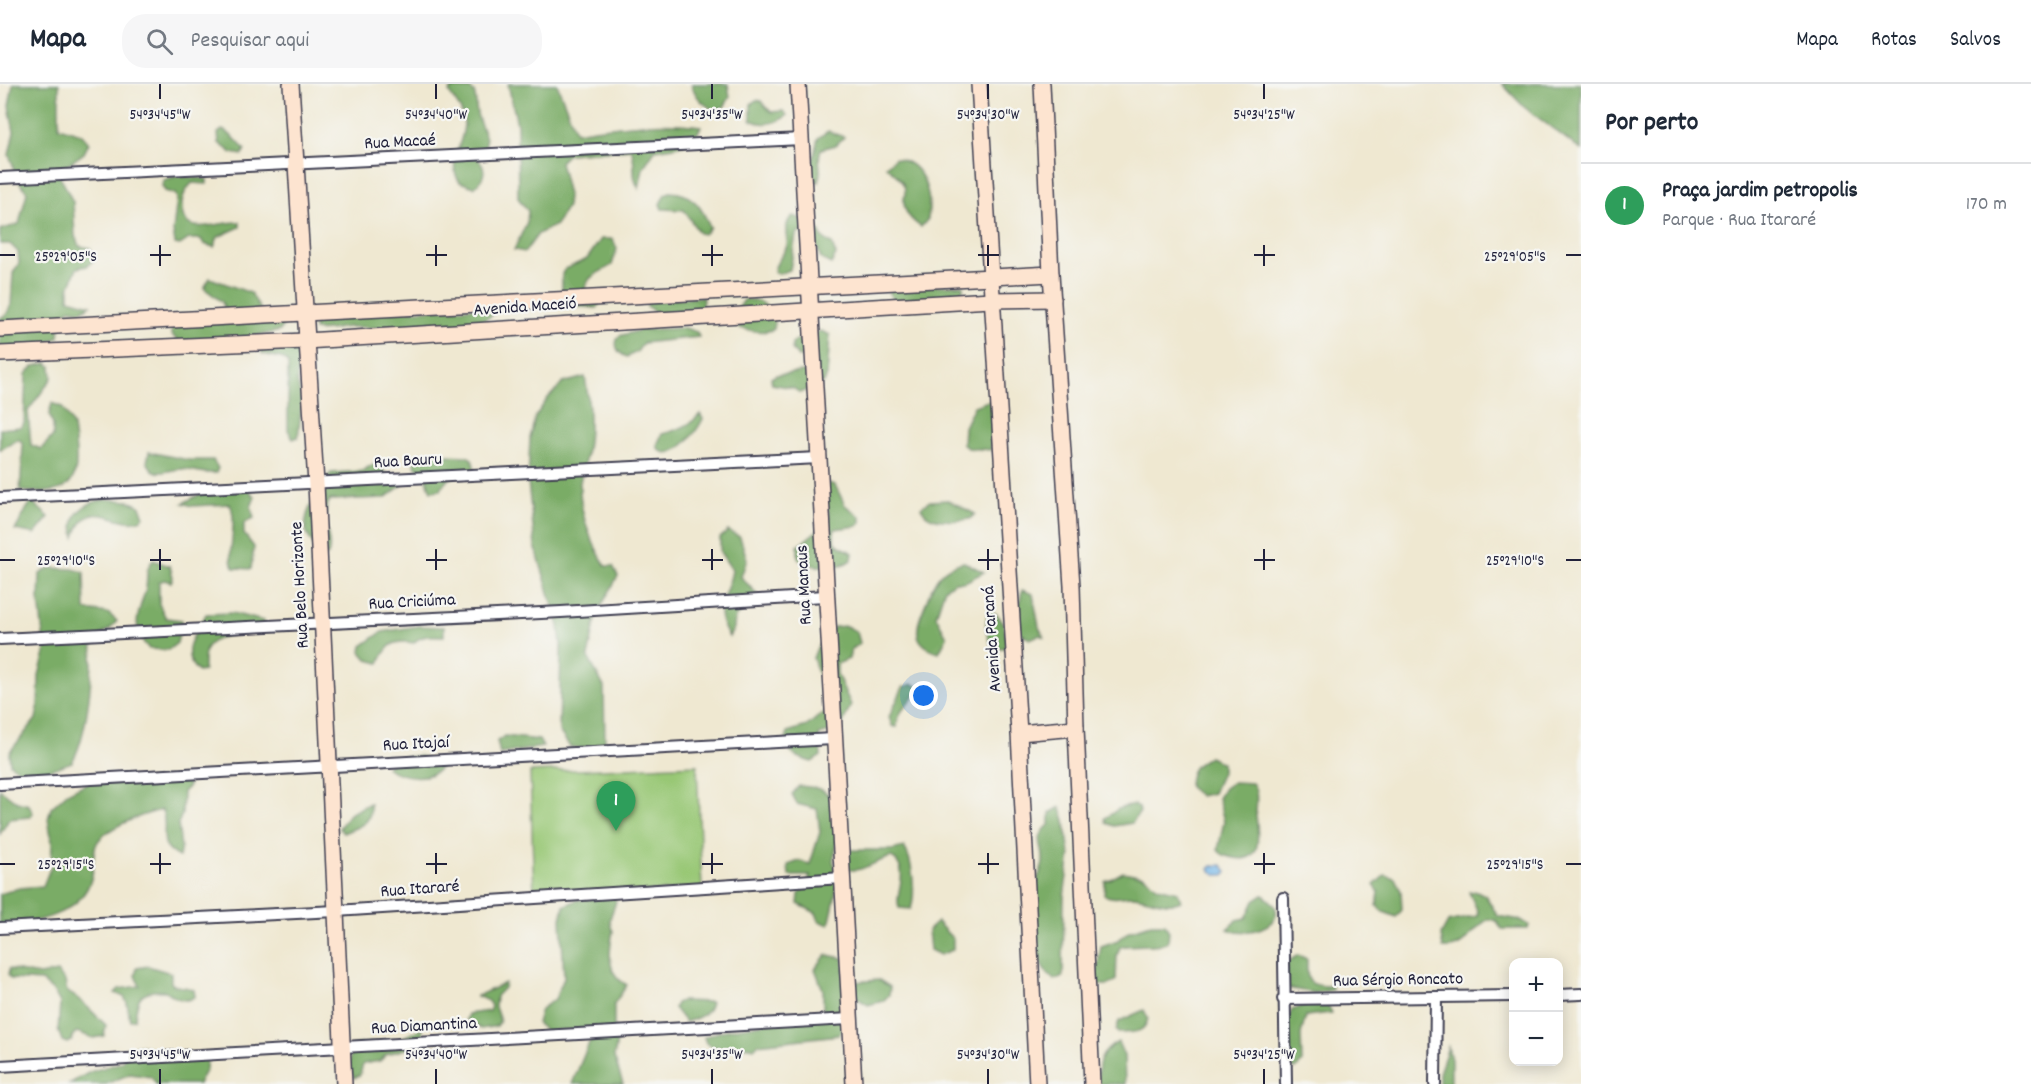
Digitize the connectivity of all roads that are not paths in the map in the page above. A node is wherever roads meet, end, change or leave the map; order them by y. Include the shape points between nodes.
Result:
1 (291, 84) edge
2 (798, 84) edge
3 (979, 84) edge
4 (1042, 84) edge
5 (802, 139) junction
6 (297, 165) junction
7 (0, 178) edge
8 (1051, 274) junction
9 (989, 278) junction
10 (810, 285) junction
11 (1053, 299) junction
12 (991, 300) junction
13 (811, 309) junction
14 (304, 313) junction
15 (0, 329) edge
16 (305, 341) junction
17 (0, 354) edge
18 (819, 458) junction
19 (316, 484) junction
20 (0, 498) edge
21 (825, 596) junction
22 (323, 623) junction
23 (0, 639) edge
24 (1076, 728) junction
25 (1019, 733) junction
26 (833, 739) junction
27 (329, 766) junction
28 (0, 784) edge
29 (842, 878) junction
30 (1283, 898) dead end
31 (336, 911) junction
32 (0, 928) edge
33 (1581, 994) edge
34 (1563, 995) edge
35 (1509, 996) edge
36 (1436, 997) junction
37 (1283, 999) junction
38 (850, 1019) junction
39 (342, 1048) junction
40 (0, 1066) edge
41 (344, 1084) edge
42 (854, 1084) edge
43 (1037, 1084) edge
44 (1092, 1084) edge
45 (1286, 1084) edge
46 (1435, 1084) edge

1 - 6 street, Rua Belo Horizonte
2 - 5 street, Rua Manaus
3 - 9 street, Avenida Paraná
4 - 8 street
5 - 6 street, Rua Macaé
5 - 10 street, Rua Manaus
6 - 7 street, Rua Macaé
6 - 14 street, Rua Belo Horizonte
8 - 9 street, Avenida Maceió
8 - 11 street
9 - 10 street, Avenida Maceió
9 - 12 street, Avenida Paraná
10 - 13 street, Rua Manaus
10 - 14 street, Avenida Maceió
11 - 12 street, Avenida Maceió
11 - 24 street via 1072,586
12 - 13 street, Avenida Maceió
12 - 25 street, Avenida Paraná
13 - 16 street, Avenida Maceió
13 - 18 street, Rua Manaus
14 - 15 street, Avenida Maceió
14 - 16 street, Rua Belo Horizonte
16 - 17 street, Avenida Maceió
16 - 19 street, Rua Belo Horizonte
18 - 19 street, Rua Bauru
18 - 21 street, Rua Manaus
19 - 20 street, Rua Bauru
19 - 22 street, Rua Belo Horizonte
21 - 22 street, Rua Criciúma
21 - 26 street, Rua Manaus
22 - 23 street, Rua Criciúma
22 - 27 street, Rua Belo Horizonte
24 - 25 street
24 - 44 street
25 - 43 street, Avenida Paraná
26 - 27 street, Rua Itajaí
26 - 29 street, Rua Manaus
27 - 28 street, Rua Itajaí
27 - 31 street, Rua Belo Horizonte
29 - 31 street, Rua Itararé
29 - 38 street, Rua Manaus
30 - 37 street
31 - 32 street, Rua Itararé
31 - 39 street, Rua Belo Horizonte
33 - 34 street
35 - 36 street, Rua Sérgio Roncato
36 - 37 street, Rua Sérgio Roncato
36 - 46 street
37 - 45 street
38 - 39 street, Rua Diamantina
38 - 42 street, Rua Manaus
39 - 40 street, Rua Diamantina
39 - 41 street, Rua Belo Horizonte

